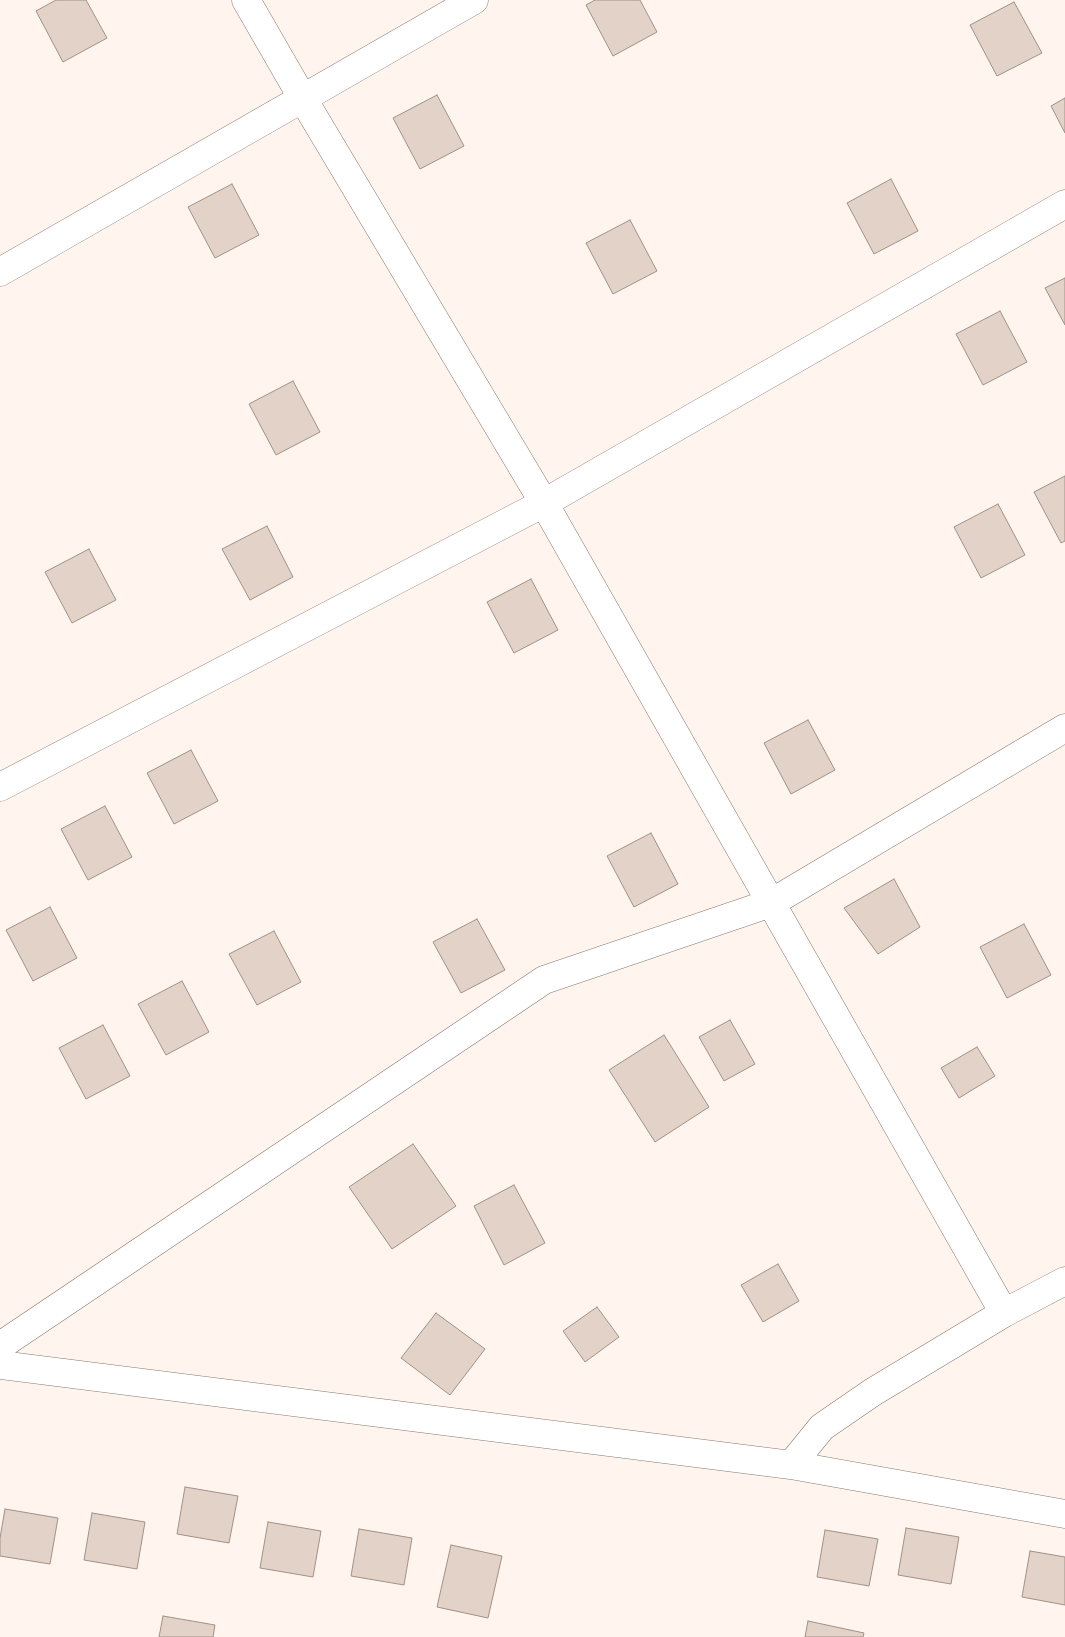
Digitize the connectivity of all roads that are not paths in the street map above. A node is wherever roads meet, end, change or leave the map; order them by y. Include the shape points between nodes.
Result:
1 (246, 0) edge
2 (474, 0) edge
3 (302, 99) junction
4 (1065, 204) edge
5 (0, 272) edge
6 (544, 503) junction
7 (1065, 728) edge
8 (0, 787) edge
9 (771, 903) junction
10 (1065, 1281) edge
11 (1004, 1313) junction
12 (0, 1346) edge
13 (0, 1365) edge
14 (791, 1465) junction
15 (1065, 1514) edge

1 - 3 street
2 - 3 street
3 - 5 street
3 - 6 street
4 - 6 street
6 - 8 street
6 - 9 street
7 - 9 street
9 - 11 street
9 - 12 street via 544,980
10 - 11 street
11 - 14 street via 873,1392 822,1427
13 - 14 street
14 - 15 street

